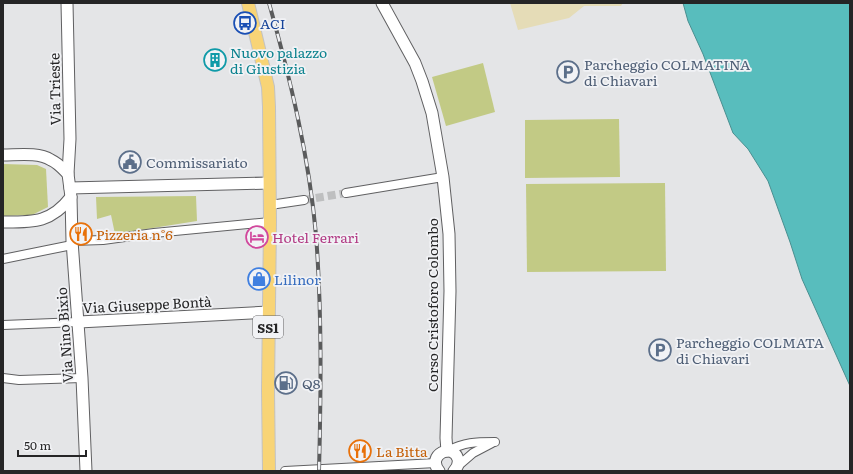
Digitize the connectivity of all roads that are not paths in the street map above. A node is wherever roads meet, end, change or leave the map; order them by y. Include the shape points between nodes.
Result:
1 (67, 3) edge
2 (248, 3) edge
3 (382, 3) edge
4 (3, 155) edge
5 (68, 174) junction
6 (443, 177) junction
7 (270, 183) junction
8 (71, 193) junction
9 (346, 193) tunnel mouth
10 (304, 200) tunnel mouth
11 (270, 205) junction
12 (3, 222) edge
13 (270, 222) junction
14 (72, 243) junction
15 (3, 259) edge
16 (268, 312) junction
17 (79, 322) junction
18 (3, 325) edge
19 (3, 378) edge
20 (82, 378) junction
21 (447, 451) junction
22 (437, 467) edge
23 (456, 468) edge
24 (86, 471) edge
25 (269, 471) edge
26 (285, 471) edge

1 - 5 street, Via Trieste via 70,139
2 - 7 main road, SS1 via 268,88
3 - 6 street, Corso Cristoforo Colombo via 422,81 432,113
4 - 5 street via 32,155 50,159
5 - 8 street, Via Trieste
6 - 9 street
6 - 21 street, Corso Cristoforo Colombo via 449,234
7 - 8 street
7 - 11 main road, SS1
8 - 12 street via 66,204 53,214 33,222
8 - 14 street, Via Nino Bixio
10 - 11 street
11 - 13 main road, SS1
13 - 14 street
13 - 16 main road, SS1
14 - 15 street
14 - 17 street, Via Nino Bixio
16 - 17 street, Via Giuseppe Bontà
16 - 25 main road, SS1
17 - 18 street, Via Giuseppe Bontà
17 - 20 street, Via Nino Bixio
19 - 20 street
20 - 24 street, Via Nino Bixio
21 - 22 street via 438,456
21 - 23 street via 456,456
21 - 23 street via 468,443 495,442 473,453
22 - 26 street

